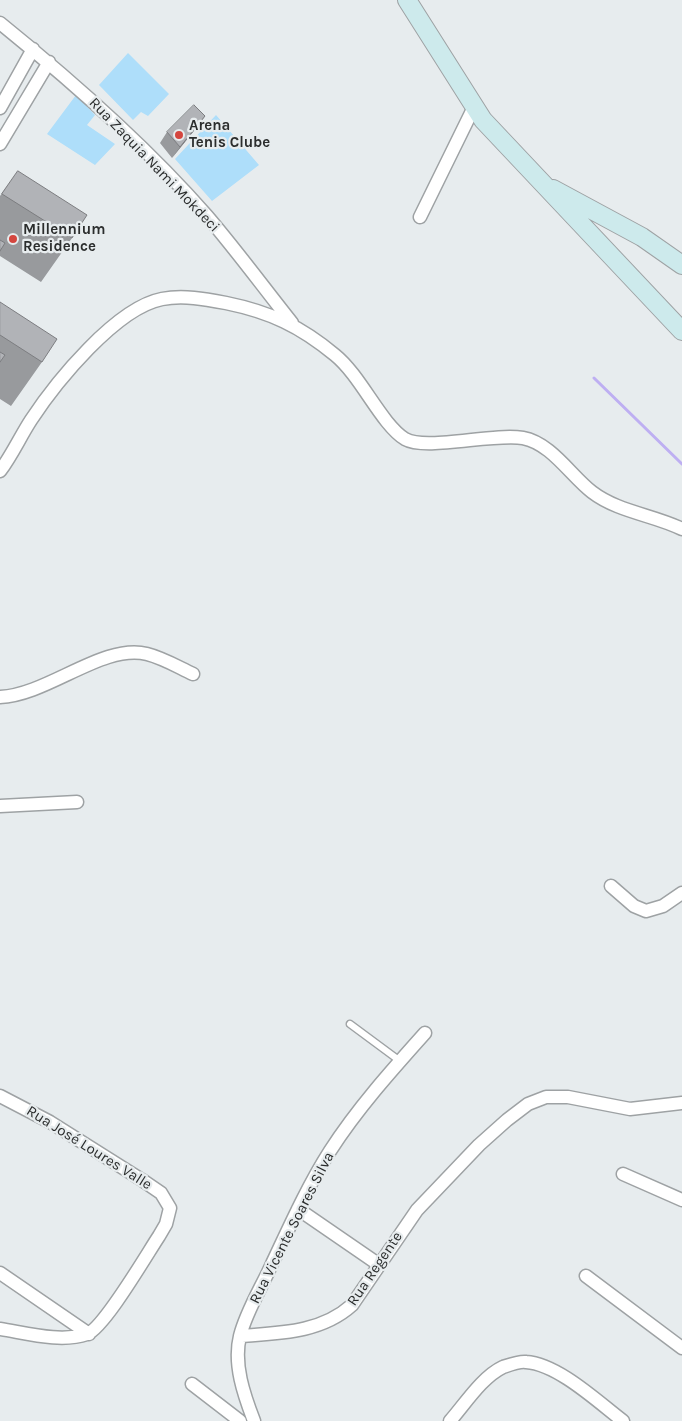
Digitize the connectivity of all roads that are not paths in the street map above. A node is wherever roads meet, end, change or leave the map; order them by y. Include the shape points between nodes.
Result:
1 (407, 0) edge
2 (0, 22) edge
3 (33, 49) junction
4 (50, 62) junction
5 (474, 107) junction
6 (0, 108) edge
7 (0, 144) edge
8 (543, 185) junction
9 (420, 217) dead end
10 (634, 234) junction
11 (600, 243) junction
12 (682, 265) edge
13 (292, 323) junction
14 (682, 331) edge
15 (4, 456) edge
16 (0, 471) edge
17 (682, 530) edge
18 (193, 674) dead end
19 (0, 697) edge
20 (77, 802) dead end
21 (0, 806) edge
22 (612, 886) dead end
23 (682, 893) edge
24 (350, 1024) dead end
25 (425, 1034) dead end
26 (400, 1061) junction
27 (0, 1096) edge
28 (682, 1103) edge
29 (623, 1174) dead end
30 (682, 1200) edge
31 (298, 1209) junction
32 (378, 1264) junction
33 (0, 1273) edge
34 (586, 1276) dead end
35 (0, 1329) edge
36 (89, 1334) junction
37 (240, 1336) junction
38 (682, 1348) edge
39 (192, 1384) dead end
40 (240, 1421) edge
41 (254, 1421) edge
42 (450, 1421) edge
43 (622, 1421) edge

1 - 5 main road
2 - 3 street, Rua Zaquia Nami Mokdeci
3 - 4 street, Rua Zaquia Nami Mokdeci
3 - 6 street
4 - 7 street
4 - 13 street, Rua Zaquia Nami Mokdeci via 207,216
5 - 8 main road
5 - 9 street
8 - 10 main road
8 - 11 main road
10 - 11 main road via 617,235
10 - 12 main road
11 - 14 main road
13 - 15 street via 243,306 182,297 161,299 138,308 79,360
13 - 17 street via 350,369 404,438 424,444 506,436 526,439 540,446 604,500
15 - 16 street
18 - 19 street via 146,654 121,653 36,689
20 - 21 street
22 - 23 street via 634,906 646,912 663,906
24 - 26 lane
25 - 26 street, Rua Vicente Soares Silva
26 - 31 street, Rua Vicente Soares Silva via 330,1152
27 - 36 street, Rua José Loures Valle via 42,1117 142,1180 161,1193 170,1208 159,1236 104,1319
28 - 32 street, Rua Regente via 630,1109 568,1097 546,1097 528,1104 506,1120 417,1210
29 - 30 street
31 - 32 street
31 - 37 street, Rua Vicente Soares Silva
32 - 37 street, Rua Regente via 352,1305 333,1320 297,1331
33 - 36 street
34 - 38 street
35 - 36 street via 58,1337
37 - 41 street, Rua Vicente Soares Silva via 241,1379
39 - 40 street
42 - 43 street via 496,1372 525,1362 550,1369

